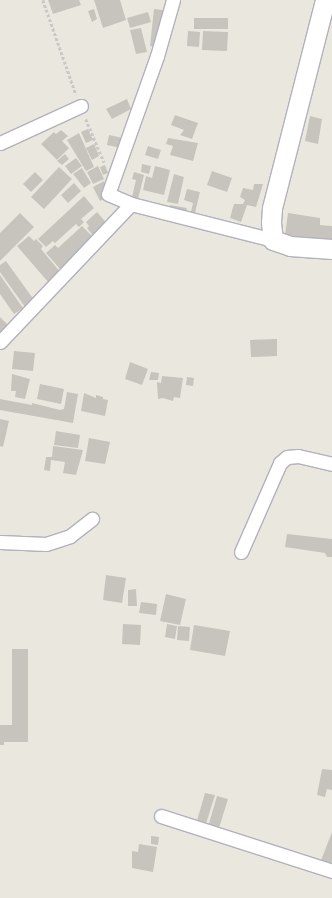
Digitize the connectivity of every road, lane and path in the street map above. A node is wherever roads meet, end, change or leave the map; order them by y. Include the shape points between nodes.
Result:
1 (43, 0) edge
2 (173, 0) edge
3 (325, 0) edge
4 (81, 106) junction
5 (0, 143) edge
6 (111, 179) junction
7 (131, 204) junction
8 (273, 240) junction
9 (332, 249) edge
10 (0, 342) edge
11 (332, 464) edge
12 (92, 520) dead end
13 (0, 542) edge
14 (241, 552) dead end
15 (161, 816) dead end
16 (332, 871) edge

1 - 4 path
2 - 6 street via 157,56
3 - 8 main road via 272,208
4 - 5 street
4 - 6 path
6 - 7 street via 108,194
7 - 8 street
7 - 10 street
8 - 9 main road via 290,246
11 - 14 street via 298,456 287,457 280,462
12 - 13 street via 70,536 46,544
15 - 16 street

